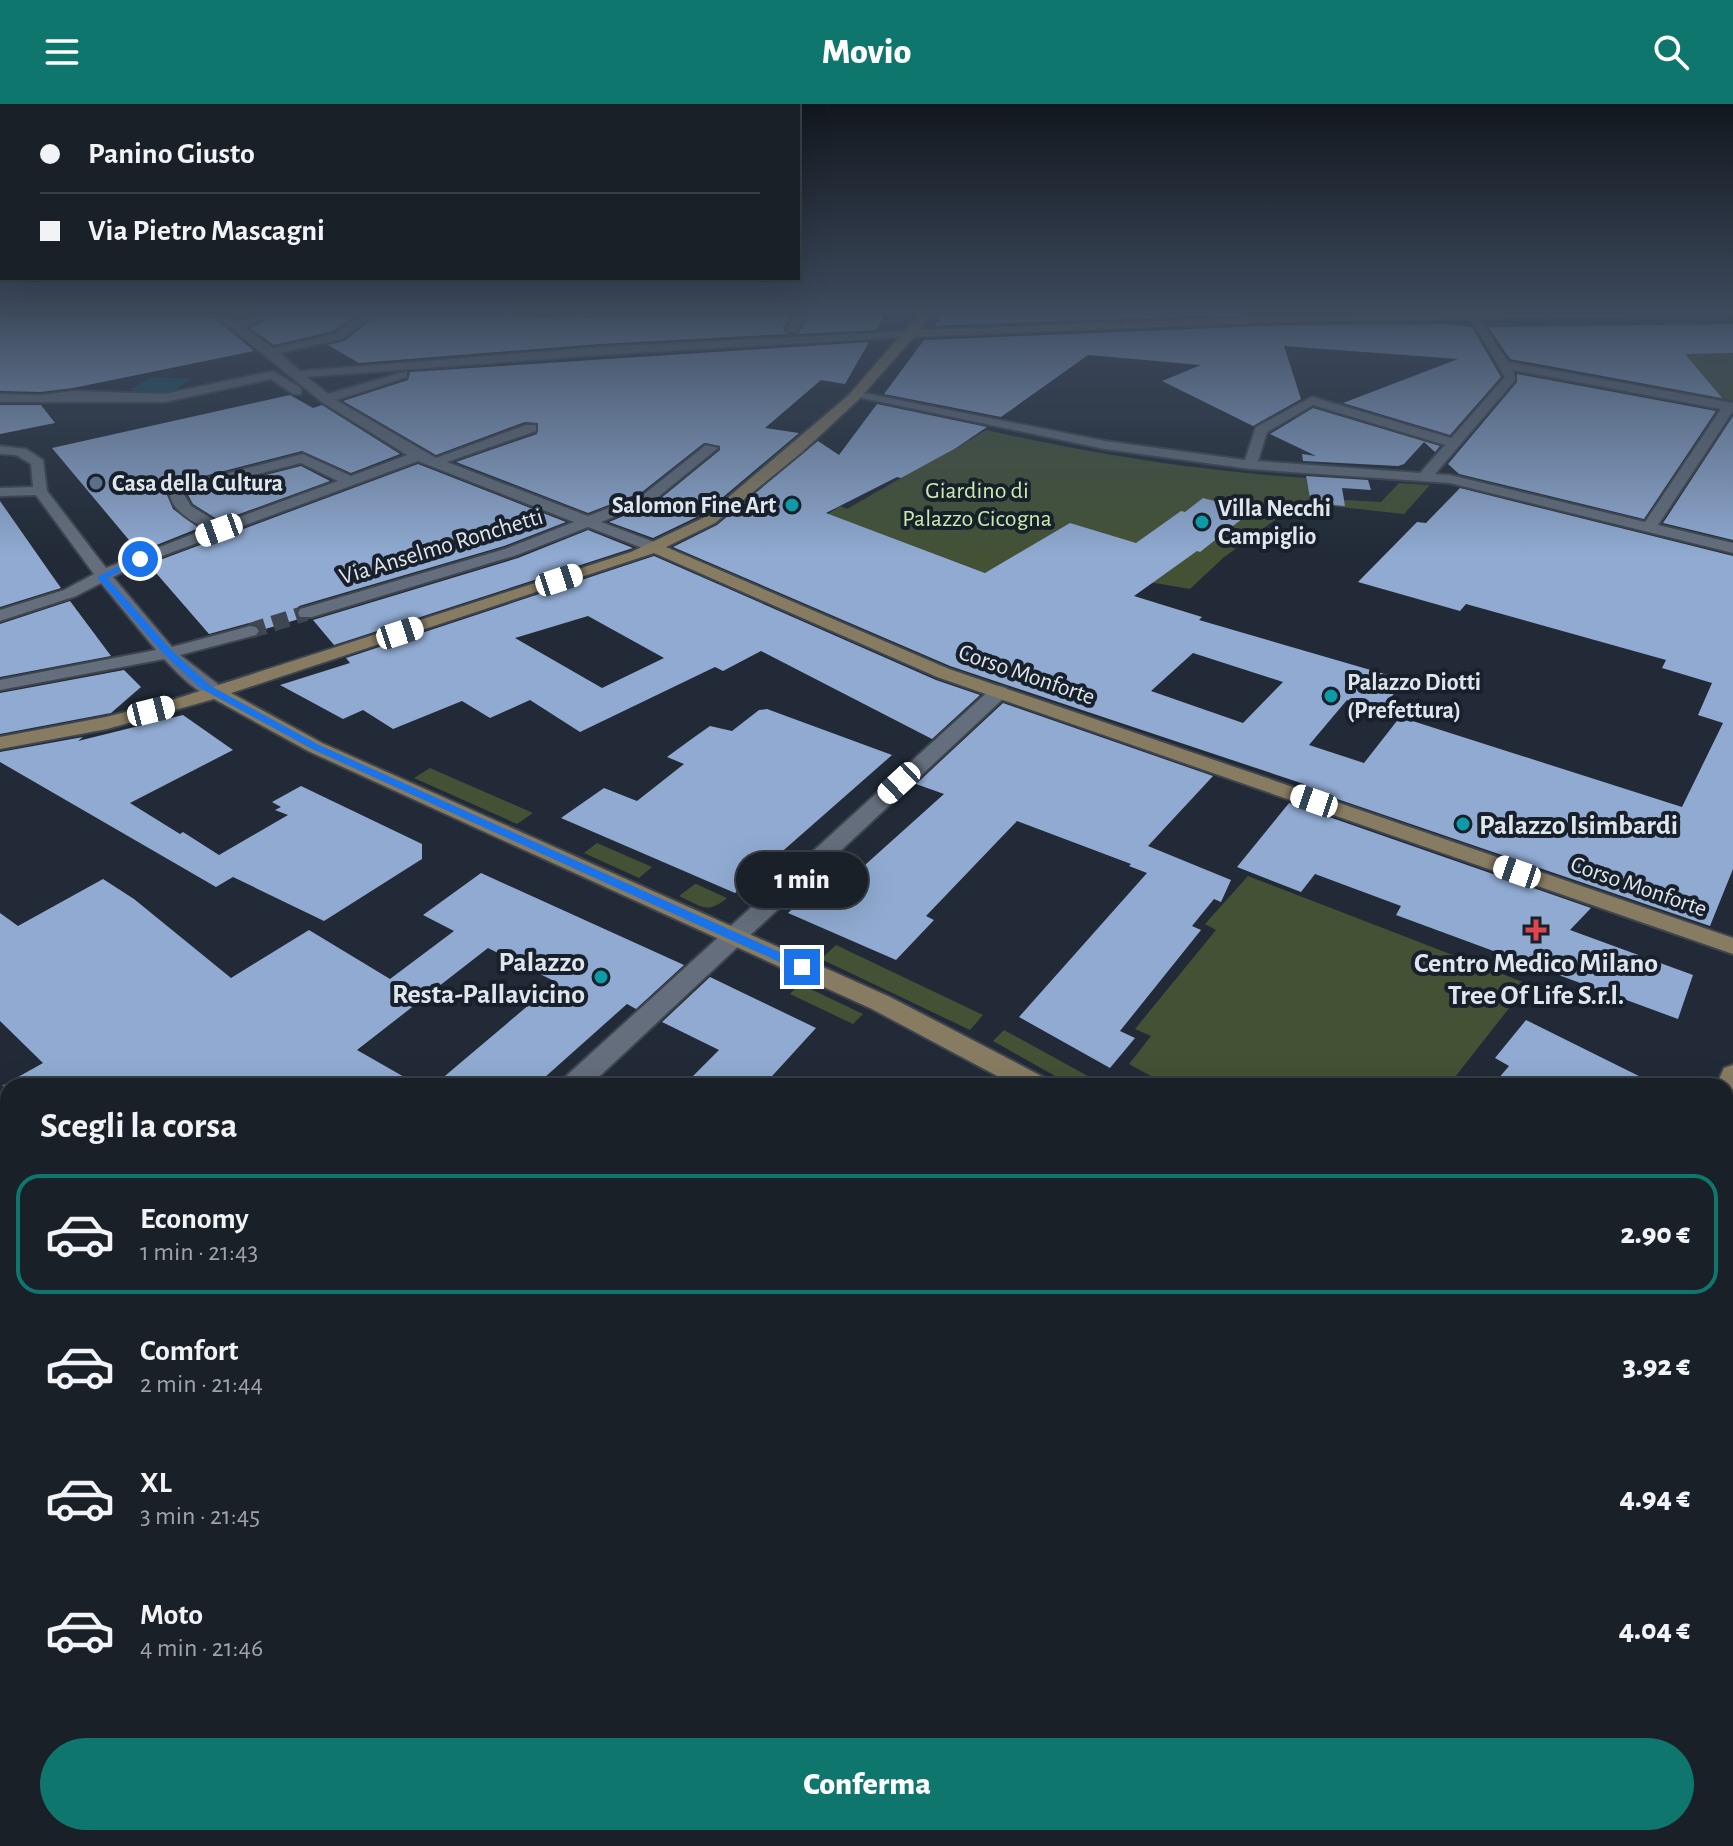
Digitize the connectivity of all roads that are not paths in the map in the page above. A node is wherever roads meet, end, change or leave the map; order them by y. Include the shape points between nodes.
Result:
1 (77, 394) edge
2 (182, 394) edge
3 (319, 394) edge
4 (340, 394) edge
5 (1496, 394) edge
6 (1667, 394) edge
7 (854, 395) joint
8 (0, 398) edge
9 (59, 398) junction
10 (326, 399) junction
11 (1731, 406) edge
12 (531, 428) dead end
13 (1454, 443) junction
14 (711, 448) dead end
15 (0, 450) edge
16 (418, 456) junction
17 (441, 460) dead end
18 (1250, 465) junction
19 (1425, 476) junction
20 (350, 481) junction
21 (40, 491) junction
22 (0, 492) edge
23 (589, 522) junction
24 (1649, 528) junction
25 (219, 530) junction
26 (656, 548) junction
27 (1733, 548) edge
28 (102, 577) junction
29 (306, 613) tunnel mouth
30 (0, 616) edge
31 (250, 631) tunnel mouth
32 (169, 653) junction
33 (0, 685) edge
34 (212, 690) junction
35 (999, 692) junction
36 (0, 743) edge
37 (734, 937) junction
38 (1733, 946) edge
39 (581, 1078) edge
40 (1023, 1078) edge

1 - 9 street
2 - 9 street
3 - 10 street, Corso Monforte
4 - 10 street
5 - 13 street
6 - 11 street
7 - 18 street via 1105,445
7 - 26 street via 710,520
8 - 9 street
10 - 16 street, Corso Monforte
11 - 24 street
12 - 17 street
13 - 18 street via 1318,401 1306,402 1261,430
13 - 19 street
14 - 23 street, Via Anselmo Ronchetti via 648,498
15 - 21 street via 24,451 38,463
16 - 20 street
16 - 23 street, Corso Monforte
18 - 19 street
19 - 24 street
20 - 25 street
20 - 25 street via 303,458 175,491 176,501 187,511
21 - 22 street
21 - 28 street
23 - 26 street, Corso Monforte
23 - 29 street, Via Anselmo Ronchetti via 511,552
24 - 27 street
25 - 28 street
26 - 34 street
26 - 35 street, Corso Monforte via 943,673
28 - 30 street
28 - 32 street
31 - 32 street
32 - 33 street
32 - 34 street
34 - 36 street via 107,723
34 - 37 street via 315,747
35 - 37 street
35 - 38 street, Corso Monforte
37 - 39 street
37 - 40 street via 881,1003

